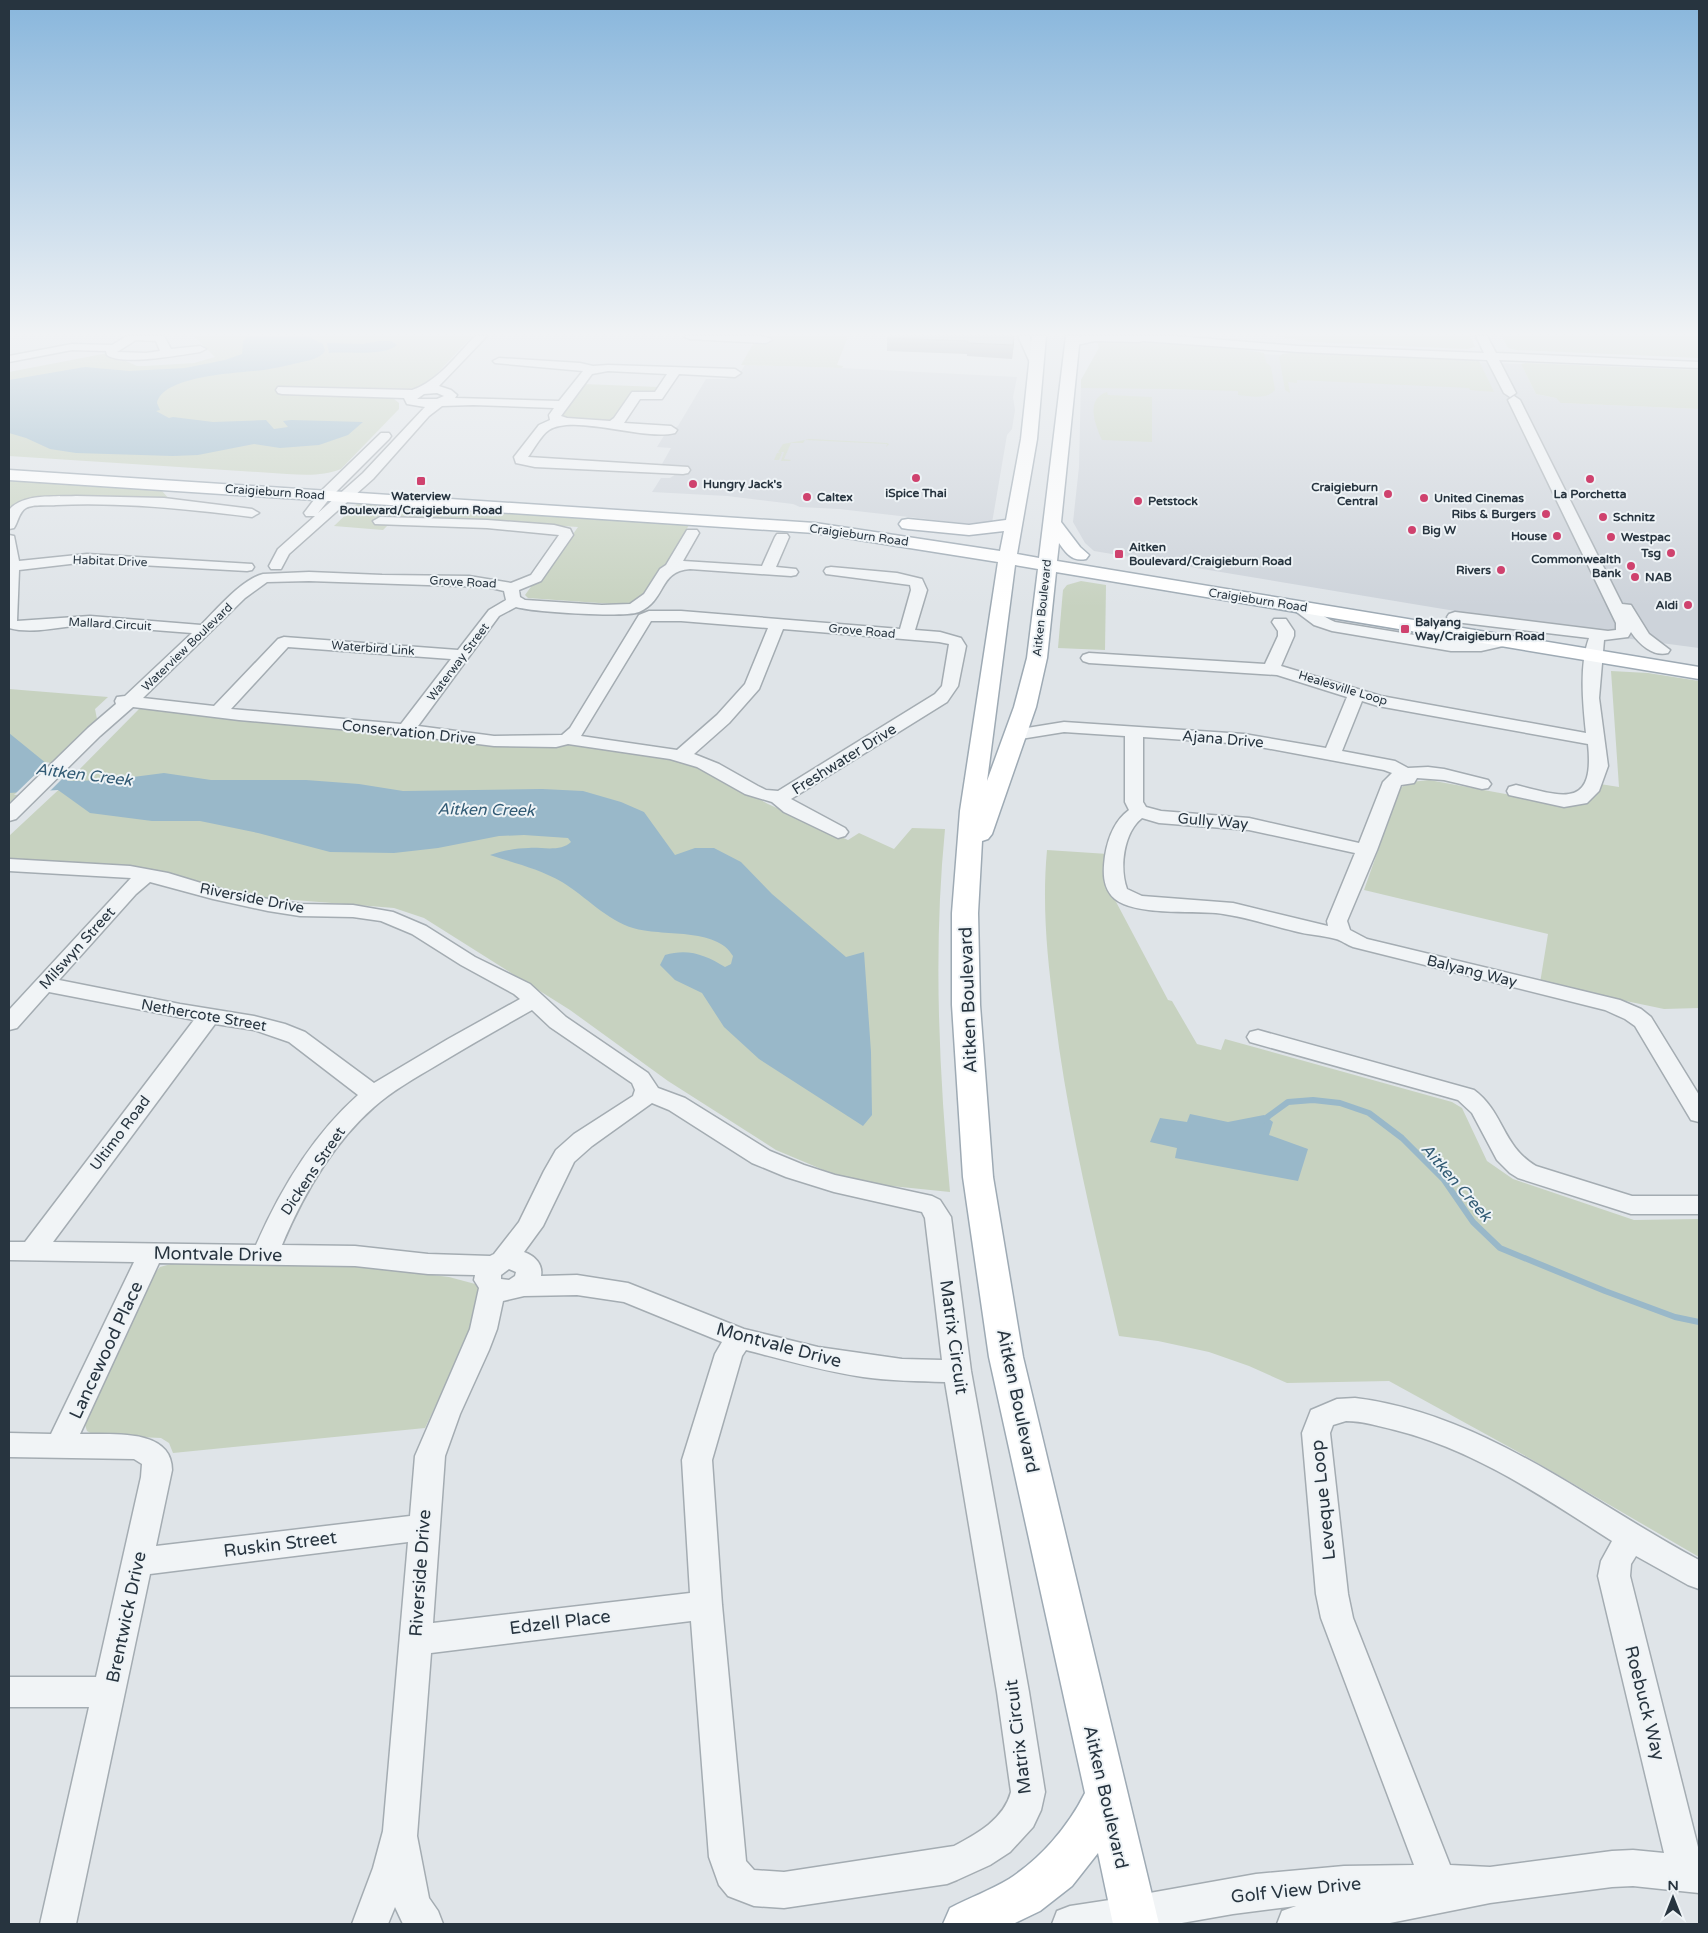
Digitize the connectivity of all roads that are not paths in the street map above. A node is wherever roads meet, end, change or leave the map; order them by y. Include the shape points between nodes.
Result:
1 (396, 426) edge
2 (413, 426) edge
3 (547, 426) edge
4 (624, 426) edge
5 (1030, 426) edge
6 (1063, 426) edge
7 (1534, 426) edge
8 (1535, 426) edge
9 (671, 430) dead end
10 (9, 463) edge
11 (674, 472) dead end
12 (9, 475) edge
13 (359, 484) junction
14 (342, 490) junction
15 (325, 495) junction
16 (252, 513) dead end
17 (858, 520) junction
18 (380, 522) dead end
19 (1052, 522) junction
20 (9, 524) edge
21 (1014, 524) junction
22 (692, 533) dead end
23 (782, 538) dead end
24 (9, 539) edge
25 (969, 551) junction
26 (1009, 552) junction
27 (1080, 555) junction
28 (270, 562) junction
29 (1047, 565) junction
30 (11, 566) junction
31 (673, 566) junction
32 (767, 570) junction
33 (244, 571) junction
34 (831, 571) dead end
35 (791, 572) dead end
36 (312, 576) junction
37 (264, 578) junction
38 (1003, 589) junction
39 (513, 595) junction
40 (640, 613) junction
41 (1455, 617) junction
42 (1280, 622) dead end
43 (778, 623) junction
44 (200, 629) junction
45 (906, 635) junction
46 (266, 640) dead end
47 (955, 641) joint
48 (284, 642) junction
49 (1595, 648) junction
50 (1662, 650) junction
51 (463, 655) junction
52 (1699, 657) edge
53 (1089, 658) dead end
54 (1271, 669) junction
55 (1699, 673) edge
56 (1356, 694) junction
57 (126, 701) junction
58 (1024, 707) junction
59 (218, 712) junction
60 (1064, 727) junction
61 (406, 730) junction
62 (1134, 732) junction
63 (1015, 735) junction
64 (568, 739) junction
65 (1596, 740) junction
66 (1332, 755) junction
67 (681, 756) junction
68 (1405, 777) junction
69 (777, 797) junction
70 (1139, 812) junction
71 (9, 815) edge
72 (838, 832) dead end
73 (1367, 850) junction
74 (9, 865) edge
75 (967, 870) junction
76 (146, 874) junction
77 (1339, 929) junction
78 (44, 984) junction
79 (535, 999) junction
80 (209, 1016) junction
81 (9, 1023) edge
82 (1262, 1044) dead end
83 (647, 1093) junction
84 (374, 1095) junction
85 (1698, 1111) edge
86 (1699, 1205) edge
87 (20, 1251) edge
88 (151, 1253) junction
89 (265, 1255) junction
90 (508, 1275) junction
91 (739, 1338) junction
92 (958, 1371) junction
93 (9, 1445) edge
94 (60, 1446) junction
95 (423, 1527) junction
96 (1632, 1536) junction
97 (137, 1562) junction
98 (1699, 1575) edge
99 (706, 1605) junction
100 (415, 1640) junction
101 (9, 1692) edge
102 (110, 1692) junction
103 (1106, 1795) junction
104 (401, 1831) junction
105 (1693, 1874) edge
106 (1441, 1888) junction
107 (1135, 1919) edge
108 (58, 1924) edge
109 (370, 1924) edge
110 (425, 1924) edge
111 (966, 1924) edge
112 (1070, 1924) edge
113 (1295, 1924) edge

1 - 14 street
2 - 13 street
3 - 11 street via 521,457 522,460
4 - 9 street
5 - 21 main road, Aitken Boulevard
6 - 19 main road, Aitken Boulevard
7 - 41 street via 1624,622 1624,630 1622,634 1608,636
8 - 50 street via 1639,635
10 - 14 main road, Craigieburn Road
12 - 15 main road, Craigieburn Road
13 - 14 main road, Craigieburn Road
13 - 17 main road, Craigieburn Road via 792,512
14 - 15 main road, Craigieburn Road
14 - 25 main road, Craigieburn Road via 791,526
14 - 28 street
15 - 28 street
16 - 20 street via 164,502 76,500 26,504 15,511
17 - 21 main road via 969,530
17 - 26 main road, Craigieburn Road
18 - 39 street, Waterway Street via 487,524 554,528 565,532 536,578
19 - 27 main road
19 - 29 main road, Aitken Boulevard
21 - 26 main road, Aitken Boulevard
22 - 31 street
23 - 32 street
24 - 30 street, Mallard Circuit
25 - 26 main road, Craigieburn Road
25 - 38 main road via 990,570
26 - 29 main road, Craigieburn Road
26 - 38 main road, Aitken Boulevard
27 - 29 main road, Craigieburn Road
27 - 41 main road, Craigieburn Road
28 - 33 street, Grove Road
28 - 36 street, Grove Road
28 - 37 street, Waterview Boulevard via 279,569
29 - 49 main road, Craigieburn Road via 1506,641
29 - 58 main road, Aitken Boulevard via 1037,658
30 - 33 street, Habitat Drive via 87,558
30 - 44 street, Mallard Circuit via 9,620 14,625 86,621
31 - 32 street
31 - 40 street via 666,570
32 - 35 street
33 - 37 street, Grove Road via 251,579
33 - 44 street, Waterview Boulevard via 238,587
34 - 45 street via 916,582 919,590
36 - 37 street, Grove Road
36 - 39 street, Grove Road via 501,584
37 - 44 street, Waterview Boulevard
38 - 75 main road, Aitken Boulevard via 973,803
39 - 40 street, Grove Road via 527,605
39 - 51 street, Waterway Street via 494,613
40 - 43 street, Grove Road
40 - 64 street via 577,731
41 - 49 main road, Craigieburn Road
42 - 54 street via 1286,636
43 - 45 street, Grove Road
43 - 67 street via 753,685 723,719
44 - 57 street, Waterview Boulevard
45 - 47 street, Grove Road
46 - 48 street, Waterbird Link
47 - 69 street, Freshwater Drive via 958,646 950,686 941,698 792,791
48 - 51 street, Waterbird Link
48 - 59 street
49 - 50 main road, Craigieburn Road
49 - 55 main road, Craigieburn Road
49 - 65 street via 1591,698
50 - 52 main road, Craigieburn Road
51 - 61 street, Waterway Street
53 - 54 street, Healesville Loop
54 - 56 street, Healesville Loop
56 - 65 street, Healesville Loop via 1378,701
56 - 66 street
57 - 59 street, Conservation Drive
57 - 71 street, Waterview Boulevard
58 - 60 street, Ajana Drive
58 - 63 main road, Aitken Boulevard
59 - 61 street, Conservation Drive
60 - 62 street, Ajana Drive
60 - 63 street, Ajana Drive
61 - 64 street, Conservation Drive via 494,741 552,742
62 - 66 street, Ajana Drive via 1254,740
62 - 70 street via 1134,802
63 - 75 main road, Aitken Boulevard
64 - 67 street, Freshwater Drive
65 - 68 street via 1598,772 1590,791 1573,800 1554,800 1482,784
66 - 68 street, Ajana Drive via 1380,764
67 - 69 street, Freshwater Drive via 713,767 761,795
68 - 73 street via 1389,794
69 - 72 street via 791,808
70 - 73 street, Gully Way via 1159,817 1250,824
70 - 77 street via 1126,823 1115,854 1115,886 1120,894 1141,902 1225,908 1310,930
73 - 77 street
74 - 76 street, Riverside Drive
75 - 103 main road, Aitken Boulevard via 966,1005 978,1177 1006,1357
76 - 78 street, Milswyn Street
76 - 79 street, Riverside Drive via 268,905 386,916 419,930
77 - 85 street, Balyang Way via 1360,943 1612,1005 1629,1012 1643,1022
78 - 80 street, Nethercote Street
78 - 81 street, Milswyn Street
79 - 83 street, Riverside Drive via 558,1022 640,1078 647,1087
79 - 84 street
80 - 84 street, Nethercote Street via 254,1023 296,1037
80 - 87 street, Ultimo Road
82 - 86 street via 1466,1095 1483,1111 1507,1158 1527,1172 1631,1205
83 - 90 street via 642,1101 583,1140 565,1156
83 - 92 street, Matrix Circuit via 677,1104 761,1157 795,1171 872,1192 912,1198 931,1206 938,1217
84 - 89 street, Dickens Street via 336,1133 314,1164 275,1228
87 - 88 street, Montvale Drive
88 - 89 street, Montvale Drive
88 - 94 street, Lancewood Place
89 - 90 street, Montvale Drive via 355,1256
90 - 91 street, Montvale Drive via 636,1296
90 - 95 street, Riverside Drive via 434,1442 427,1472
91 - 92 street, Montvale Drive via 864,1366
91 - 99 street, Matrix Circuit via 729,1354 696,1460
92 - 99 street, Matrix Circuit via 1028,1792 1021,1815 1004,1832 980,1852 947,1866 784,1890 754,1888 741,1883 732,1872 727,1857
93 - 94 street, Brentwick Drive
94 - 97 street, Brentwick Drive via 134,1447 154,1454 157,1459 156,1477
95 - 97 street, Ruskin Street
95 - 100 street, Riverside Drive
96 - 98 street, Leveque Loop
96 - 105 street, Roebuck Way via 1616,1561 1614,1576
96 - 106 street, Leveque Loop via 1513,1464 1433,1428 1355,1410 1335,1410 1321,1418 1316,1433 1337,1618
97 - 102 street, Brentwick Drive
99 - 100 street, Edzell Place
100 - 104 street, Riverside Drive
101 - 102 street
102 - 108 street, Brentwick Drive
103 - 107 main road, Aitken Boulevard
103 - 111 main road via 1091,1827 1056,1870 1024,1895
104 - 109 street, Riverside Drive
104 - 110 street, Riverside Drive via 412,1905
105 - 106 street, Golf View Drive via 1612,1869
106 - 107 street, Golf View Drive via 1327,1883 1254,1892
106 - 113 street, Golf View Drive
107 - 112 street, Golf View Drive

